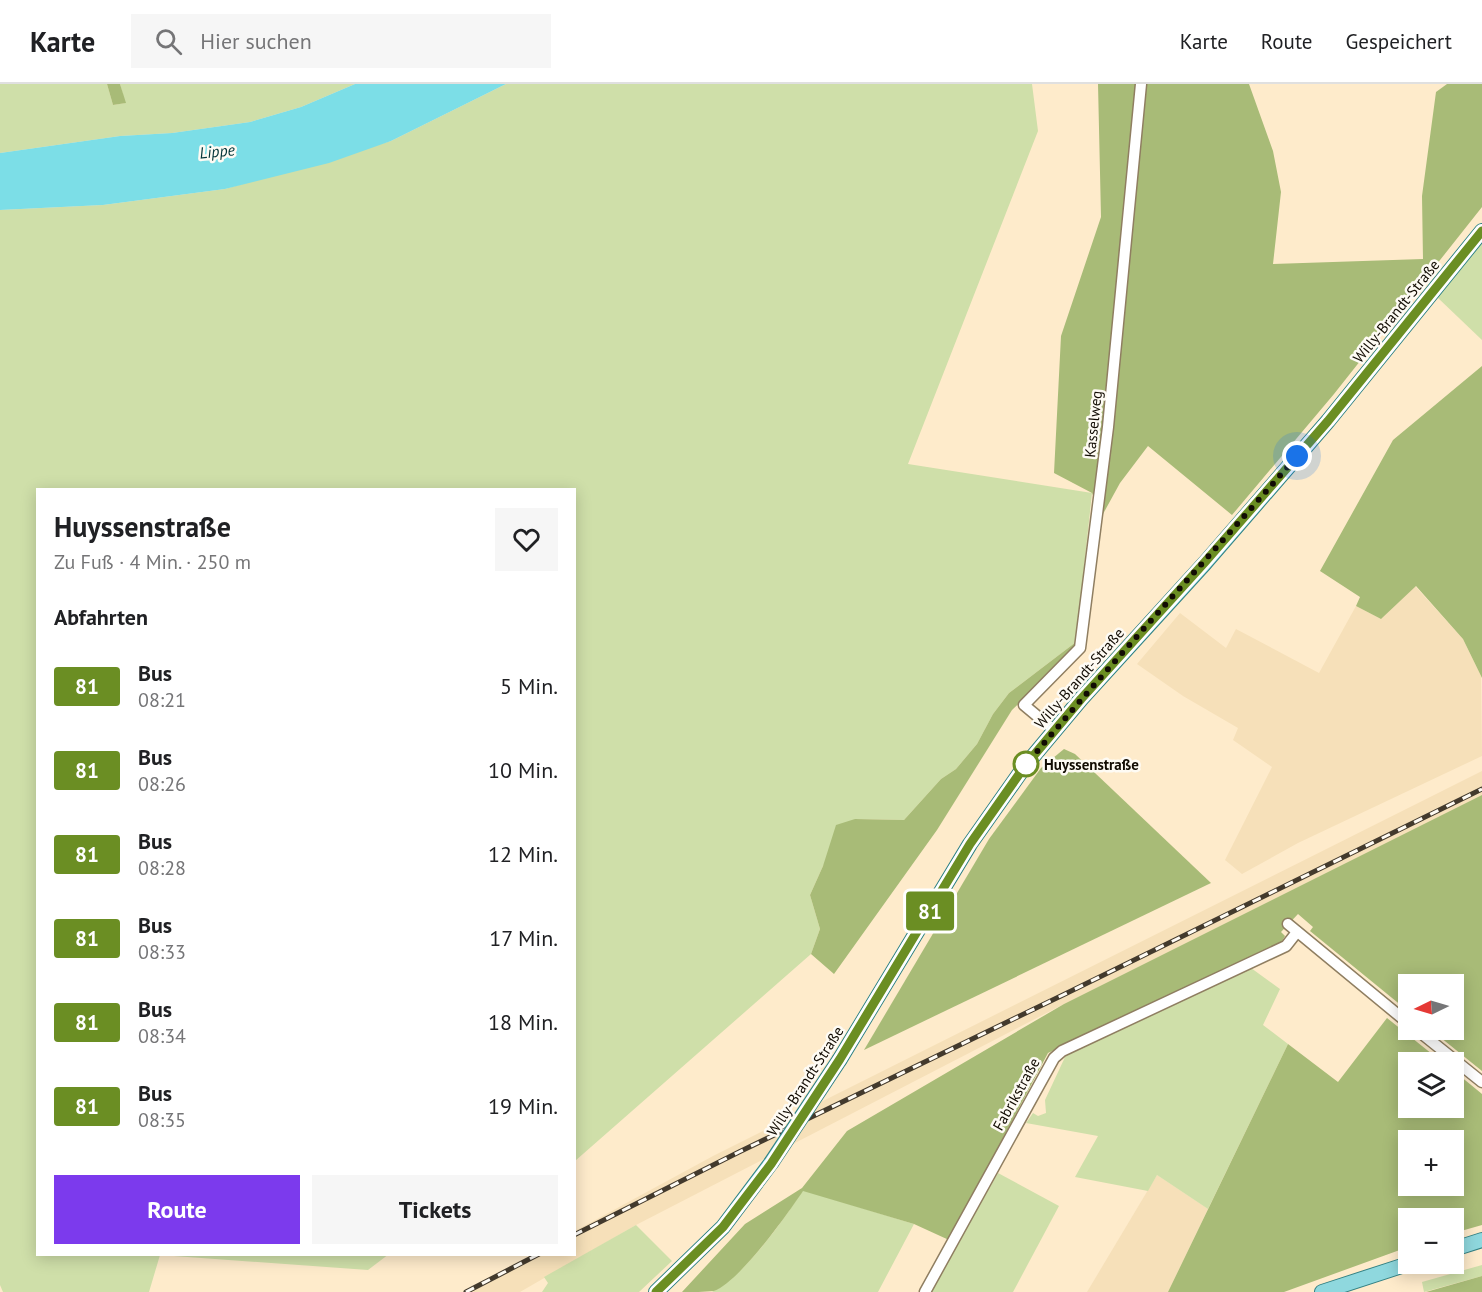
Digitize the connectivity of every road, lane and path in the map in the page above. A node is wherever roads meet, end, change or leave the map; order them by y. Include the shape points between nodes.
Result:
1 (1140, 84) edge
2 (1482, 231) edge
3 (1054, 730) junction
4 (1288, 924) dead end
5 (1297, 932) junction
6 (1398, 1015) edge
7 (1430, 1040) edge
8 (1482, 1082) edge
9 (1482, 1240) edge
10 (1464, 1246) edge
11 (1398, 1267) edge
12 (656, 1292) edge
13 (925, 1292) edge
14 (1322, 1292) edge

1 - 3 street, Kasselweg via 1108,427 1080,648 1024,705
2 - 3 main road, Willy-Brandt-Straße via 1328,421
3 - 12 main road, Willy-Brandt-Straße, bridge via 970,844 840,1059 771,1164 723,1227
4 - 5 street
5 - 6 street
5 - 13 street, Fabrikstraße via 1286,946 1054,1058
7 - 8 street
9 - 10 main road
11 - 14 main road

